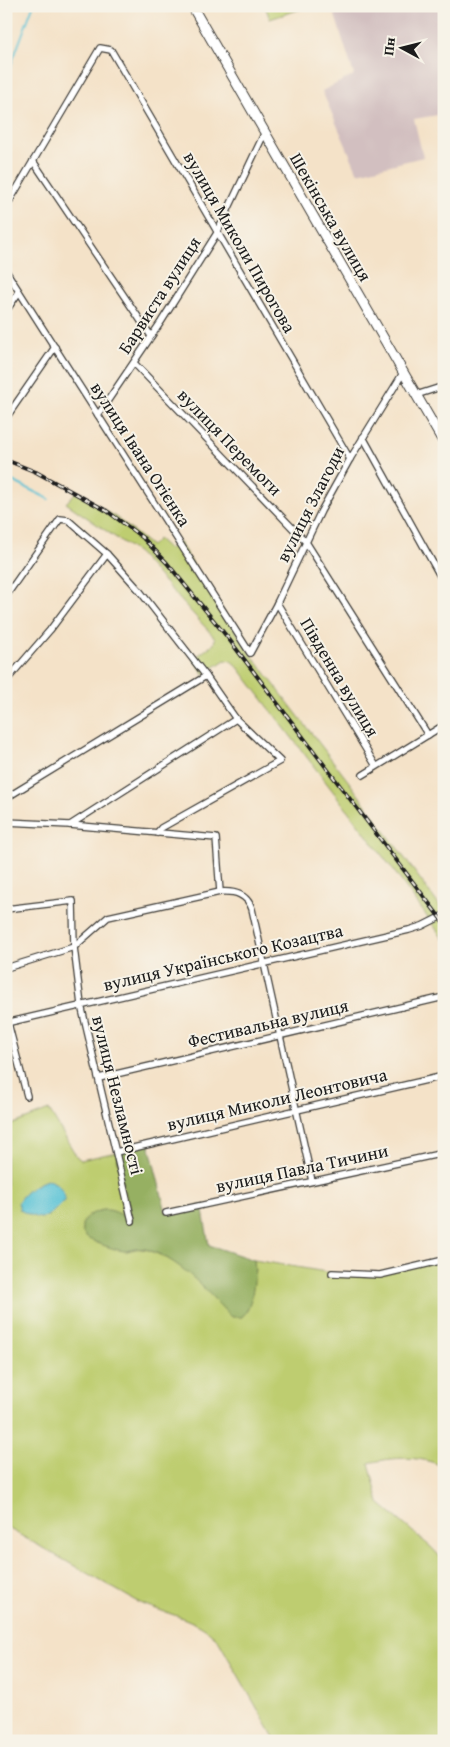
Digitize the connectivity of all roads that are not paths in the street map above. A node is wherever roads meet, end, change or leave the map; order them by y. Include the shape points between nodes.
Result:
1 (192, 6) edge
2 (264, 134) junction
3 (33, 161) junction
4 (6, 206) edge
5 (217, 232) junction
6 (6, 272) edge
7 (19, 292) junction
8 (6, 310) edge
9 (151, 336) junction
10 (55, 347) junction
11 (134, 363) junction
12 (403, 373) junction
13 (444, 386) edge
14 (416, 395) junction
15 (98, 415) junction
16 (6, 418) edge
17 (363, 437) junction
18 (444, 443) edge
19 (350, 458) junction
20 (306, 542) junction
21 (107, 554) junction
22 (444, 583) edge
23 (6, 596) edge
24 (277, 603) junction
25 (250, 653) joint
26 (206, 676) junction
27 (6, 681) edge
28 (236, 719) junction
29 (444, 725) edge
30 (428, 735) junction
31 (376, 766) junction
32 (363, 775) dead end
33 (6, 798) edge
34 (6, 822) edge
35 (70, 825) junction
36 (156, 833) junction
37 (220, 892) junction
38 (6, 909) edge
39 (444, 915) edge
40 (74, 947) junction
41 (264, 964) junction
42 (6, 968) edge
43 (444, 997) edge
44 (80, 1005) junction
45 (7, 1023) edge
46 (280, 1035) junction
47 (444, 1076) edge
48 (99, 1078) junction
49 (27, 1096) dead end
50 (297, 1111) junction
51 (116, 1152) junction
52 (444, 1153) edge
53 (312, 1181) junction
54 (166, 1213) dead end
55 (132, 1221) dead end
56 (444, 1260) edge
57 (332, 1273) dead end

1 - 2 street, Шекінська вулиця
2 - 5 street, Барвиста вулиця
2 - 12 street, Шекінська вулиця
3 - 4 street
3 - 5 street, вулиця Миколи Пирогова via 100,48 111,50
3 - 9 street
5 - 9 street, Барвиста вулиця
5 - 19 street, вулиця Миколи Пирогова
6 - 7 street, вулиця Івана Огієнка
7 - 8 street
7 - 10 street, вулиця Івана Огієнка
9 - 11 street, Барвиста вулиця
10 - 15 street, вулиця Івана Огієнка
10 - 16 street
11 - 15 street, Барвиста вулиця
11 - 20 street, вулиця Перемоги
12 - 14 street, Шекінська вулиця
12 - 17 street, вулиця Злагоди
13 - 14 street
14 - 18 street, Шекінська вулиця
15 - 25 street, вулиця Івана Огієнка
17 - 19 street, вулиця Злагоди
17 - 22 street
19 - 20 street, вулиця Злагоди
20 - 24 street, вулиця Злагоди
20 - 30 street, вулиця Перемоги
21 - 23 street via 68,520 60,519
21 - 26 street
21 - 27 street via 50,630
24 - 25 street, вулиця Злагоди
24 - 31 street, Південна вулиця
26 - 28 street
26 - 33 street
28 - 35 street
28 - 36 street via 280,761
29 - 30 street
30 - 31 street
31 - 32 street
34 - 35 street
35 - 36 street
36 - 37 street via 216,838
37 - 40 street via 108,917
37 - 41 street via 237,893 249,901
38 - 40 street, вулиця Незламності via 73,901
39 - 41 street, вулиця Українського Козацтва via 416,928
40 - 42 street
40 - 44 street, вулиця Незламності
41 - 44 street, вулиця Українського Козацтва
41 - 46 street
43 - 46 street, Фестивальна вулиця
44 - 45 street, вулиця Українського Козацтва
44 - 48 street, вулиця Незламності
45 - 49 street
46 - 48 street, Фестивальна вулиця
46 - 50 street
47 - 50 street, вулиця Миколи Леонтовича
48 - 51 street, вулиця Незламності
50 - 51 street, вулиця Миколи Леонтовича
50 - 53 street
51 - 55 street, вулиця Незламності
52 - 53 street, вулиця Павла Тичини
53 - 54 street, вулиця Павла Тичини
56 - 57 street via 380,1275

